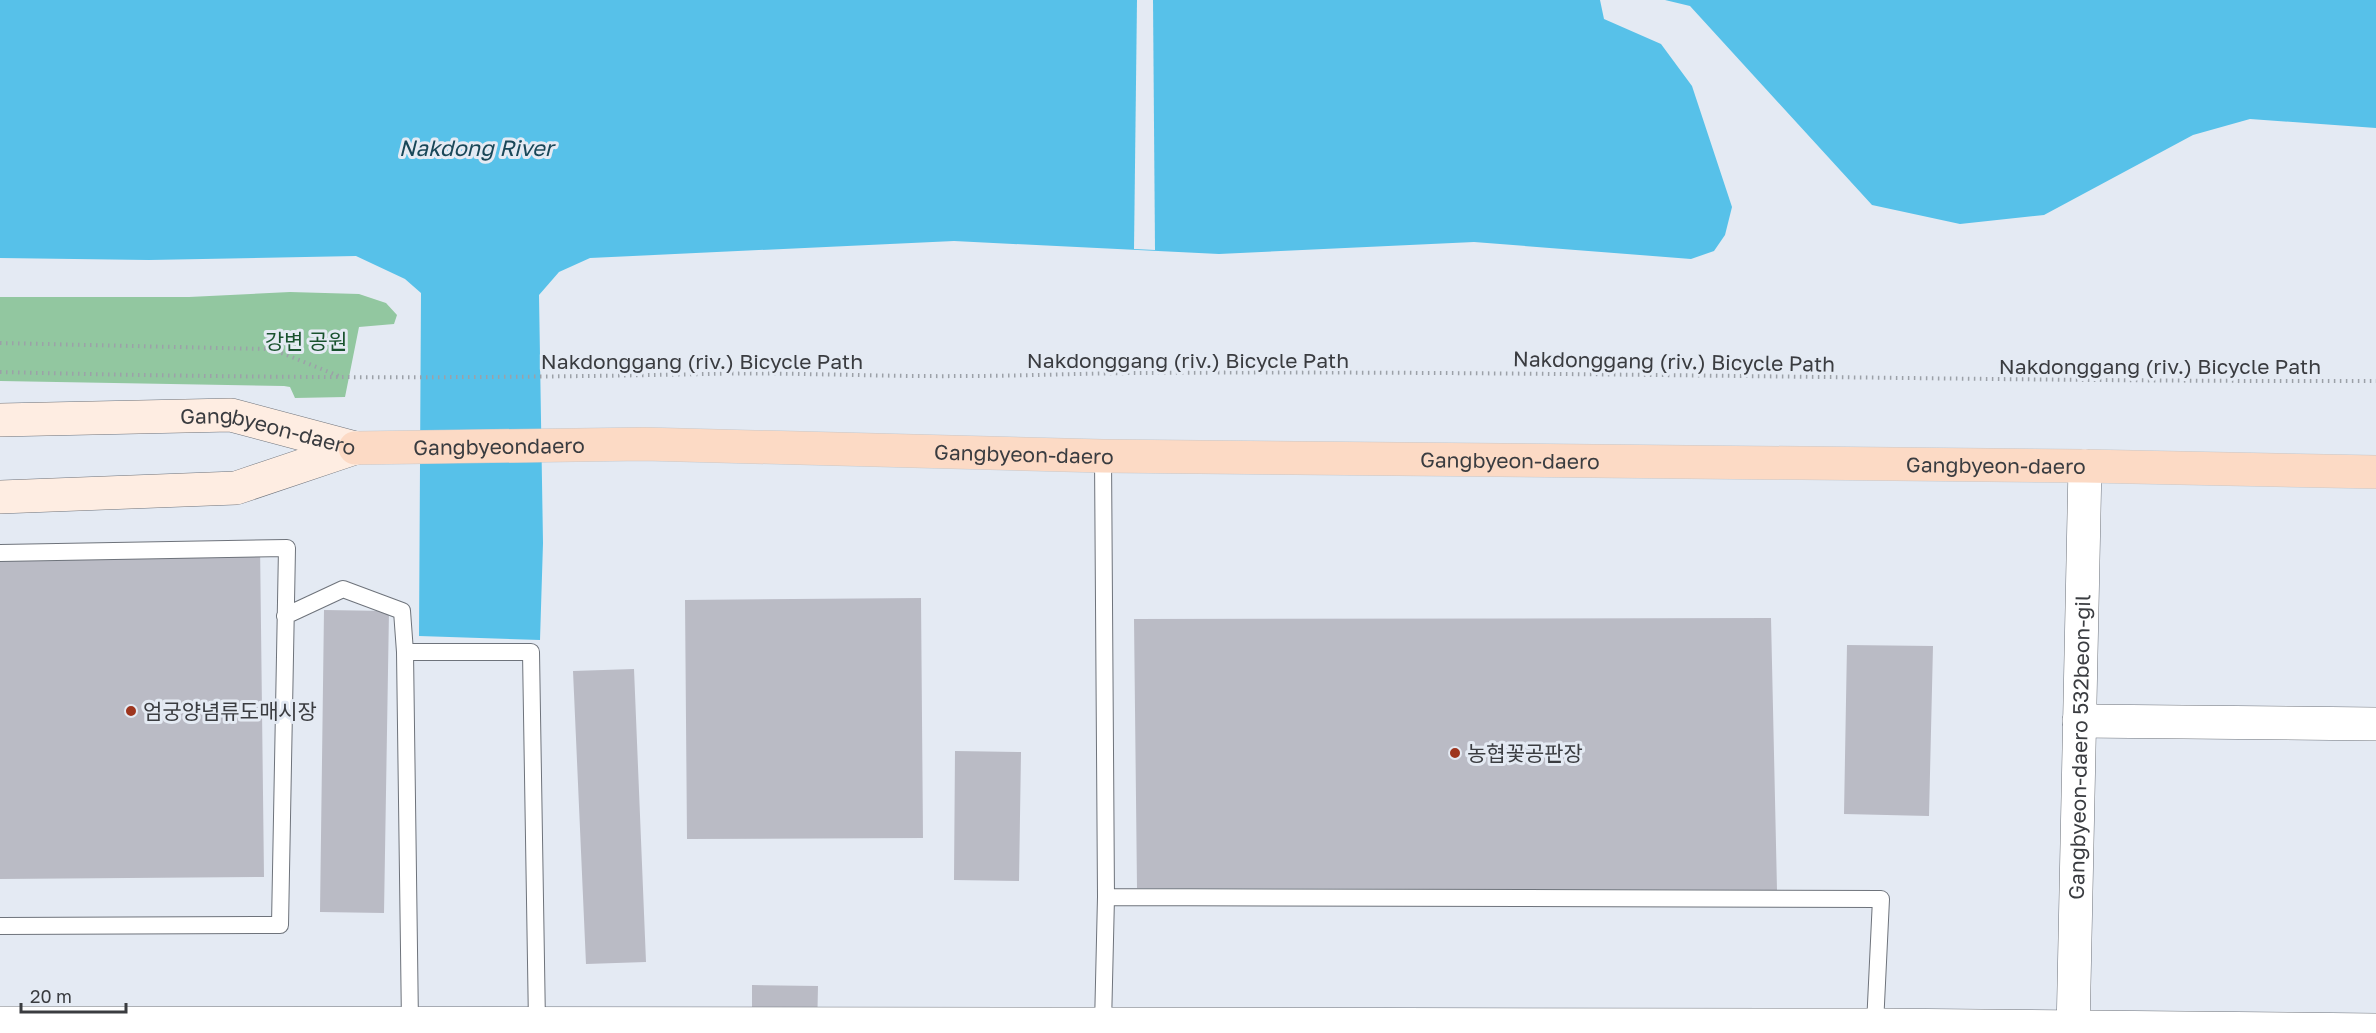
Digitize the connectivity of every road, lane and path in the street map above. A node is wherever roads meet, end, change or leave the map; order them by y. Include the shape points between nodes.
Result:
1 (0, 343) edge
2 (0, 372) edge
3 (342, 378) junction
4 (2376, 381) edge
5 (0, 420) edge
6 (644, 444) joint
7 (355, 448) junction
8 (1103, 456) junction
9 (2085, 466) junction
10 (2376, 472) edge
11 (0, 497) edge
12 (0, 553) edge
13 (285, 616) junction
14 (405, 652) junction
15 (2079, 721) junction
16 (2376, 724) edge
17 (1106, 897) junction
18 (0, 926) edge
19 (0, 1023) edge
20 (537, 1024) junction
21 (1103, 1025) junction
22 (1875, 1025) junction
23 (433, 1027) edge
24 (599, 1028) edge
25 (951, 1029) edge
26 (1505, 1029) edge
27 (2073, 1030) edge
28 (2376, 1030) edge

1 - 3 path via 265,349
2 - 3 path, Nakdonggang (riv.) Bicycle Path
3 - 4 path, Nakdonggang (riv.) Bicycle Path via 1146,373
5 - 7 main road, Gangbyeon-daero via 231,415
6 - 7 main road, Gangbyeondaero
6 - 8 main road, Gangbyeon-daero
7 - 11 main road, Gangbyeon-daero via 236,488
8 - 9 main road, Gangbyeon-daero
8 - 17 lane
9 - 10 main road, Gangbyeon-daero
9 - 15 street, Gangbyeon-daero 532beon-gil
12 - 13 lane via 286,548
13 - 14 lane via 343,589 402,611
13 - 18 lane via 280,925
14 - 20 lane via 531,652
14 - 23 lane
15 - 16 street
15 - 27 street, Gangbyeon-daero 532beon-gil
17 - 21 lane
17 - 22 lane via 1881,899
19 - 23 street
20 - 23 street
20 - 24 street
21 - 25 street
21 - 26 street
22 - 26 street
22 - 27 street
24 - 25 street
27 - 28 street

